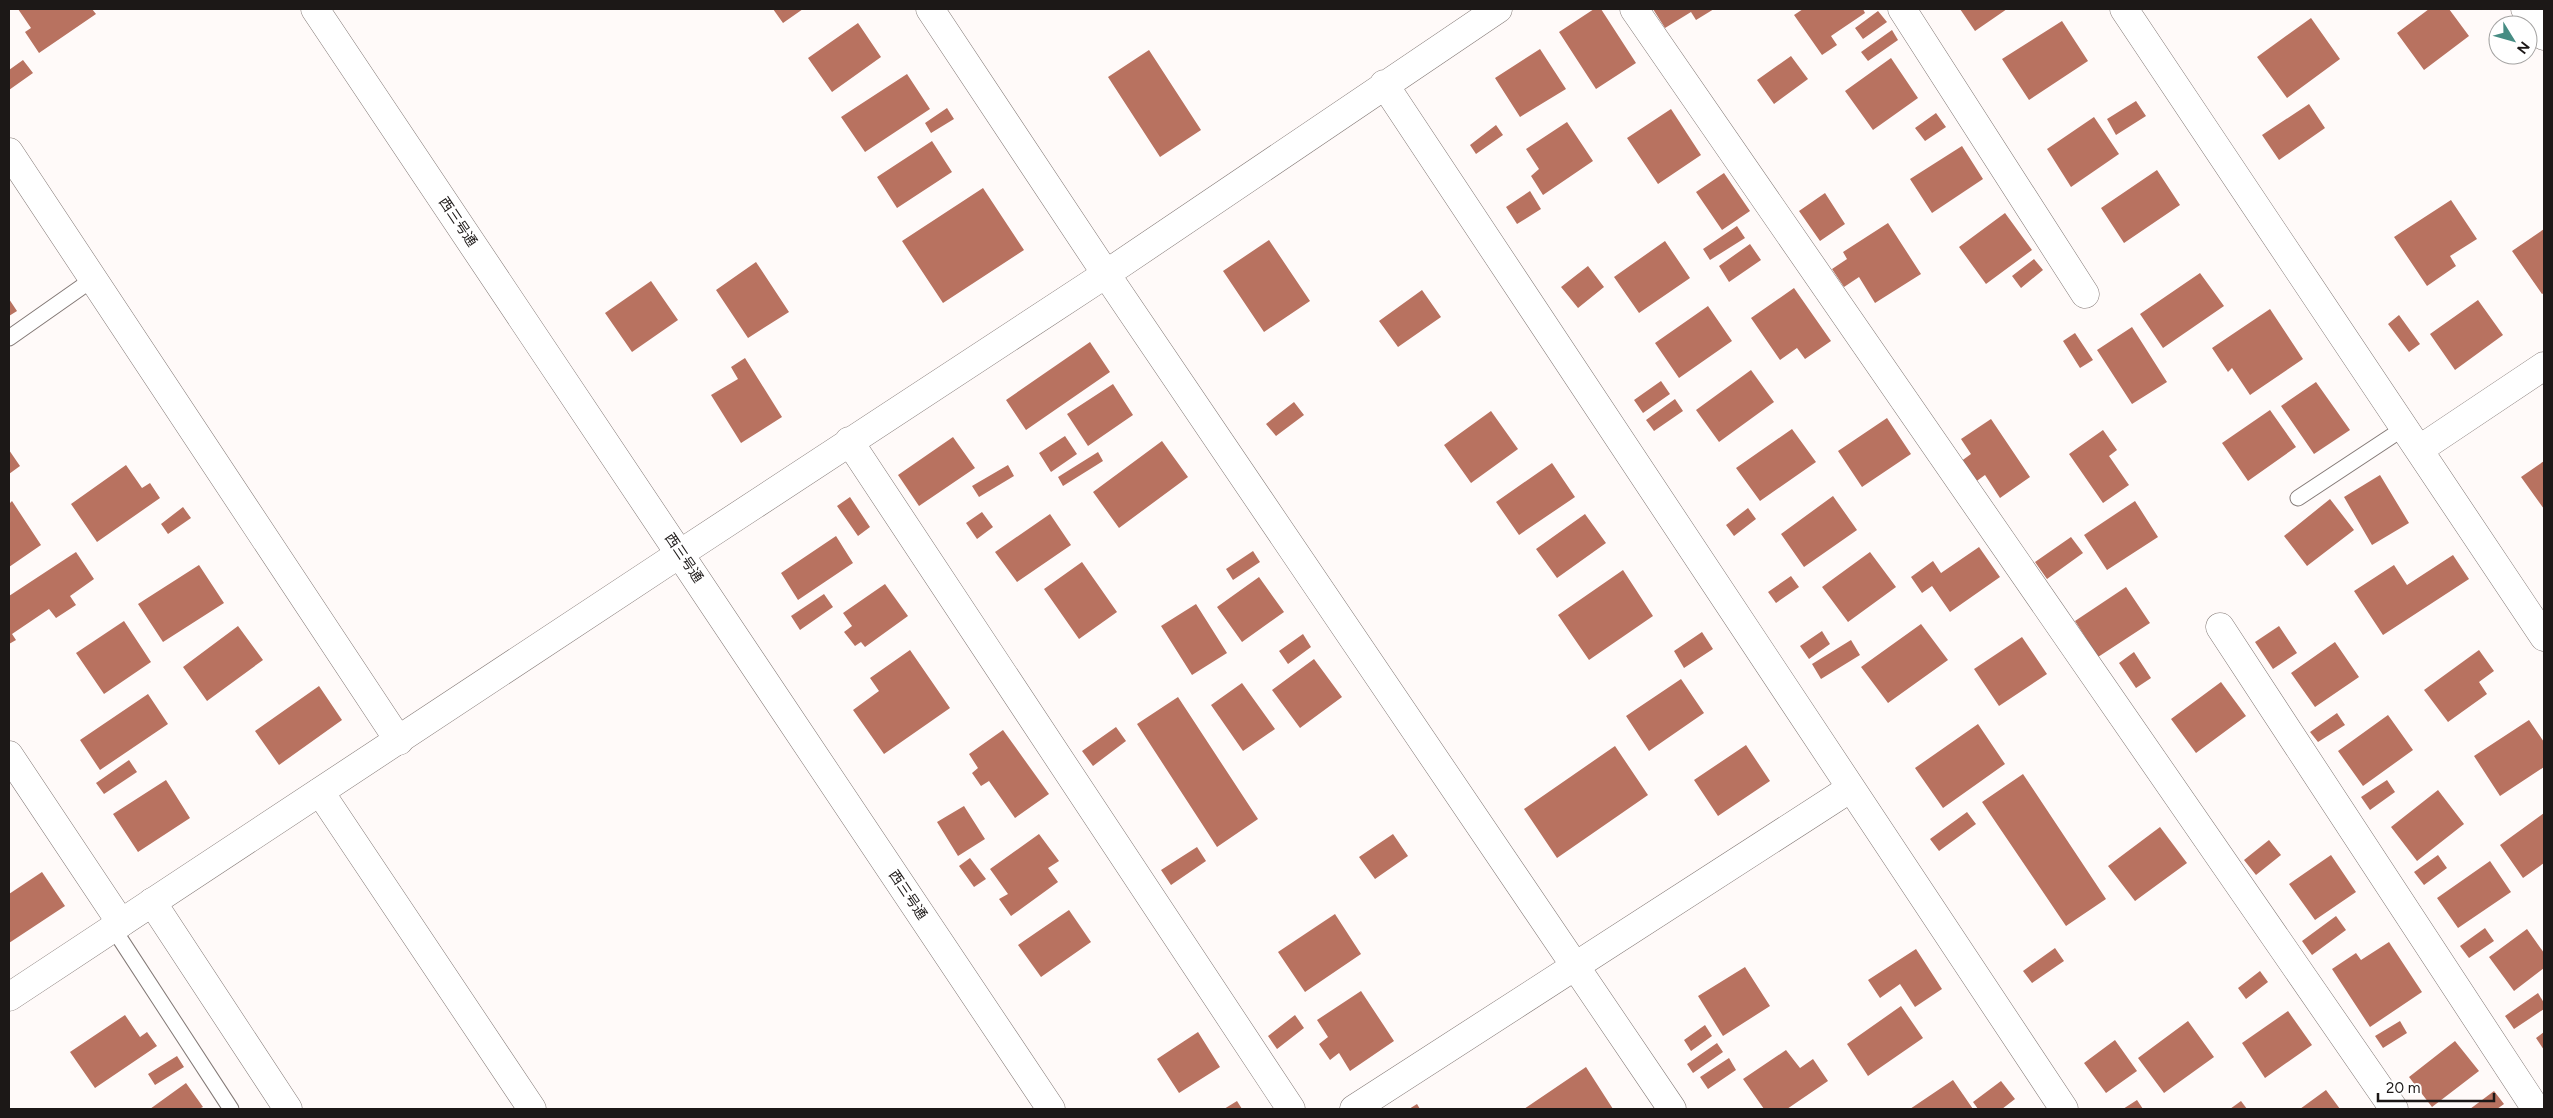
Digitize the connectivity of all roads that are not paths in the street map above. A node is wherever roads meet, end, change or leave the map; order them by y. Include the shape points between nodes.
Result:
1 (315, 9) edge
2 (930, 9) edge
3 (1498, 9) edge
4 (1634, 9) edge
5 (1902, 9) edge
6 (2124, 9) edge
7 (2526, 9) edge
8 (2544, 36) edge
9 (1384, 84) junction
10 (9, 152) edge
11 (1106, 274) junction
12 (93, 279) junction
13 (2085, 294) dead end
14 (9, 338) edge
15 (2544, 366) edge
16 (2412, 439) junction
17 (849, 441) junction
18 (2298, 498) dead end
19 (680, 553) junction
20 (2220, 627) dead end
21 (2544, 637) edge
22 (399, 741) junction
23 (9, 754) edge
24 (1851, 788) junction
25 (320, 792) junction
26 (152, 902) junction
27 (117, 926) junction
28 (1576, 964) junction
29 (9, 997) edge
30 (231, 1109) edge
31 (288, 1109) edge
32 (532, 1109) edge
33 (1051, 1109) edge
34 (1291, 1109) edge
35 (1354, 1109) edge
36 (1672, 1109) edge
37 (2064, 1109) edge
38 (2394, 1109) edge
39 (2536, 1109) edge

1 - 19 street, 西三号通
2 - 11 street
3 - 9 street
4 - 38 street
5 - 13 street
6 - 16 street
7 - 8 street
9 - 11 street
9 - 24 street
10 - 12 street
11 - 17 street
11 - 28 street
12 - 14 lane
12 - 22 street
15 - 16 street
16 - 18 lane
16 - 21 street
17 - 19 street
17 - 34 street
19 - 22 street
19 - 33 street, 西三号通
20 - 39 street
22 - 25 street
23 - 27 street
24 - 28 street
24 - 37 street
25 - 26 street
25 - 32 street
26 - 27 street
26 - 31 street
27 - 29 street
27 - 30 lane
28 - 35 street
28 - 36 street

